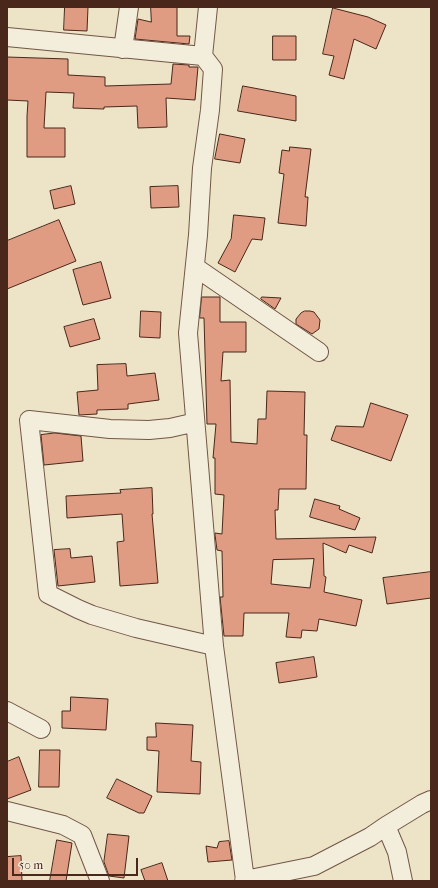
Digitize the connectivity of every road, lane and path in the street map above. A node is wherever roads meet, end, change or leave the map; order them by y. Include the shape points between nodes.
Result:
1 (129, 7) edge
2 (208, 7) edge
3 (7, 37) edge
4 (123, 49) junction
5 (203, 56) junction
6 (195, 267) junction
7 (319, 352) dead end
8 (192, 423) dead end
9 (214, 646) junction
10 (7, 711) edge
11 (41, 729) dead end
12 (431, 800) edge
13 (7, 811) edge
14 (386, 826) junction
15 (100, 881) edge
16 (245, 881) edge
17 (403, 881) edge

1 - 4 street
2 - 5 street
3 - 4 street
4 - 5 street
5 - 6 street via 213,69
6 - 7 street
6 - 9 street via 188,333
8 - 9 street via 149,430 110,429 29,420 48,594 92,615
9 - 16 street
10 - 11 street
12 - 14 street
13 - 15 street via 63,825 82,835
14 - 16 street via 314,866
14 - 17 street via 397,852

